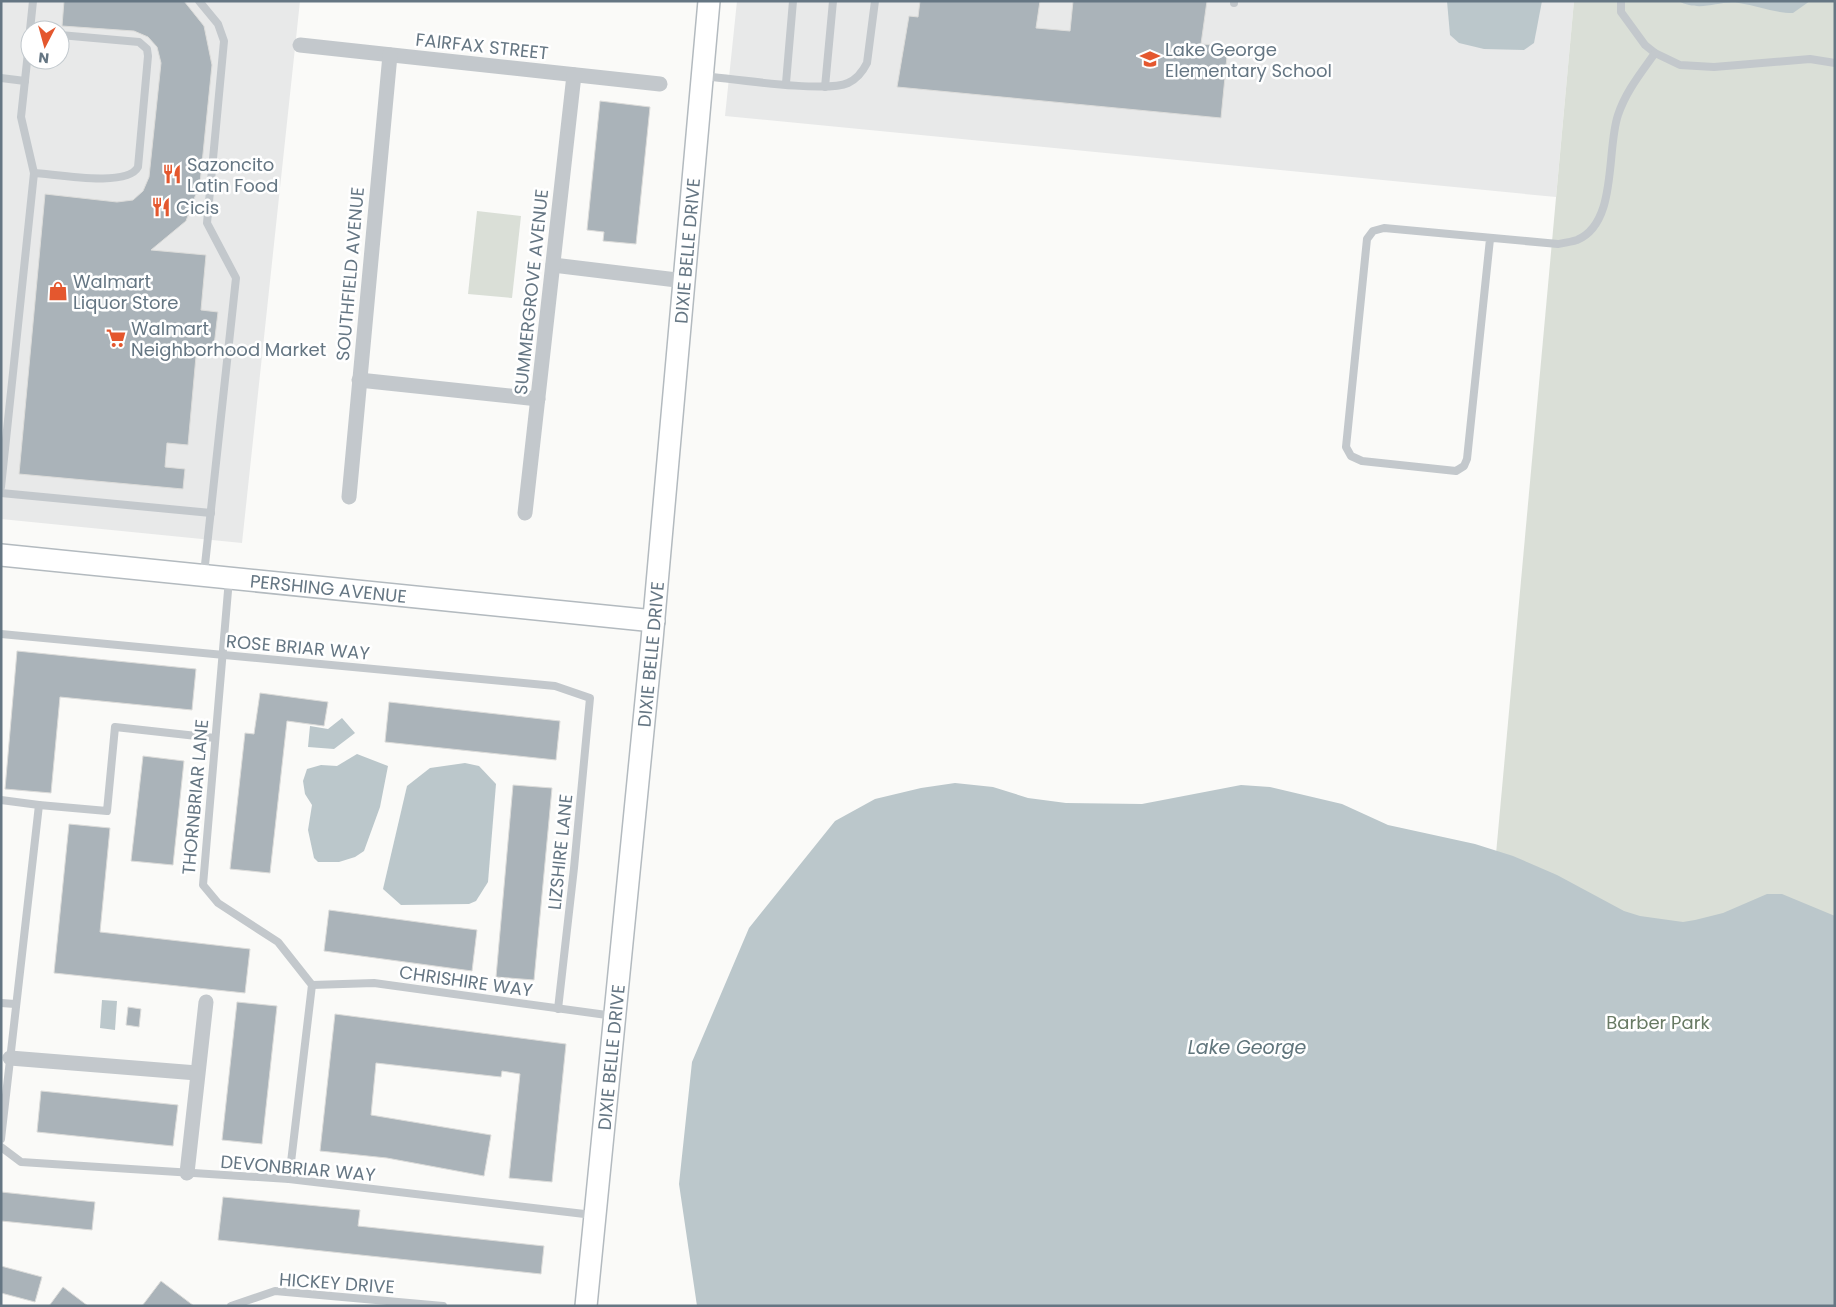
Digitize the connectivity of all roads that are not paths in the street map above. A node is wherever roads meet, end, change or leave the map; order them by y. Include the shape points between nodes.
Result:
1 (34, 1) edge
2 (199, 1) edge
3 (709, 1) edge
4 (793, 1) edge
5 (833, 1) edge
6 (875, 1) edge
7 (1621, 1) edge
8 (31, 20) edge
9 (70, 36) edge
10 (300, 45) dead end
11 (1655, 53) junction
12 (390, 55) junction
13 (1835, 63) edge
14 (26, 70) edge
15 (574, 75) junction
16 (702, 76) junction
17 (1, 78) edge
18 (25, 81) junction
19 (660, 84) dead end
20 (786, 84) junction
21 (825, 86) junction
22 (34, 172) junction
23 (1490, 238) junction
24 (553, 265) junction
25 (685, 281) junction
26 (360, 380) junction
27 (6, 397) edge
28 (538, 399) junction
29 (1, 487) edge
30 (1, 493) edge
31 (349, 497) dead end
32 (211, 513) junction
33 (526, 513) dead end
34 (1, 555) edge
35 (204, 574) junction
36 (229, 577) junction
37 (654, 622) junction
38 (1, 634) edge
39 (222, 655) junction
40 (590, 698) joint
41 (215, 738) junction
42 (1, 800) edge
43 (39, 805) junction
44 (312, 985) junction
45 (206, 1002) dead end
46 (1, 1003) edge
47 (16, 1004) junction
48 (558, 1009) junction
49 (616, 1016) junction
50 (10, 1058) junction
51 (197, 1073) junction
52 (1, 1139) edge
53 (1, 1148) edge
54 (187, 1173) junction
55 (289, 1179) junction
56 (595, 1215) junction
57 (231, 1306) edge
58 (443, 1306) edge
59 (586, 1306) edge

1 - 8 lane
2 - 32 lane via 218,24 224,41 207,223 236,278
3 - 16 street, DIXIE BELLE DRIVE
4 - 20 lane
5 - 21 lane
6 - 21 lane via 869,53 863,70 849,82
7 - 11 lane via 1621,12 1645,45
9 - 22 lane via 139,42 147,48 138,167 126,177 112,179
10 - 12 street, FAIRFAX STREET
11 - 13 lane via 1680,65 1714,67 1810,59
11 - 23 lane via 1630,87 1618,116 1606,203 1596,224 1578,240 1558,244
12 - 15 street, FAIRFAX STREET
12 - 26 street, SOUTHFIELD AVENUE
14 - 18 lane
15 - 19 street, FAIRFAX STREET
15 - 24 street, SUMMERGROVE AVENUE
16 - 20 lane
16 - 25 street, DIXIE BELLE DRIVE
17 - 18 lane
18 - 22 lane via 21,117
20 - 21 lane
22 - 27 lane
23 - 23 lane via 1384,228 1373,231 1367,239 1346,447 1350,456 1362,461 1456,471 1464,466
24 - 25 street
24 - 28 street, SUMMERGROVE AVENUE
25 - 37 street, DIXIE BELLE DRIVE
26 - 28 street
26 - 31 street, SOUTHFIELD AVENUE
27 - 29 lane
28 - 33 street, SUMMERGROVE AVENUE
30 - 32 lane
32 - 35 lane
34 - 35 street, PERSHING AVENUE
35 - 36 street, PERSHING AVENUE
36 - 37 street, PERSHING AVENUE
36 - 39 lane, THORNBRIAR LANE
37 - 49 street, DIXIE BELLE DRIVE
38 - 39 lane, ROSE BRIAR WAY
39 - 40 lane, ROSE BRIAR WAY via 555,686
39 - 41 lane, THORNBRIAR LANE
40 - 48 lane, LIZSHIRE LANE
41 - 43 lane via 115,728 107,811
41 - 44 lane, THORNBRIAR LANE via 203,885 218,904 278,942
42 - 43 lane
43 - 47 lane
44 - 48 lane, CHRISHIRE WAY via 374,984
44 - 55 lane
45 - 51 street
46 - 47 lane
47 - 50 lane
48 - 49 lane, CHRISHIRE WAY
49 - 56 street, DIXIE BELLE DRIVE
50 - 51 street
50 - 52 lane
51 - 54 street
53 - 54 lane, DEVONBRIAR WAY via 21,1162
54 - 55 lane, DEVONBRIAR WAY
55 - 56 lane, DEVONBRIAR WAY
56 - 59 street, DIXIE BELLE DRIVE
57 - 58 lane, HICKEY DRIVE via 275,1291

